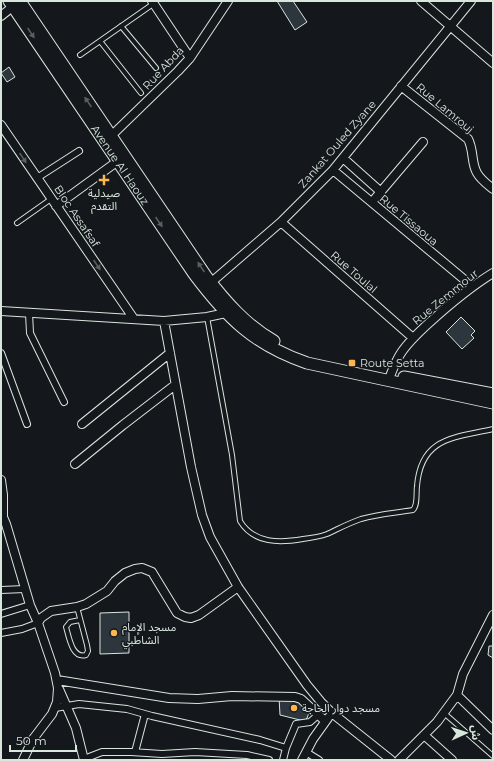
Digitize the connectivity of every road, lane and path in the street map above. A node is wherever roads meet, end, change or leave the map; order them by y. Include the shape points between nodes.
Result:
1 (228, 1) edge
2 (421, 1) edge
3 (471, 1) edge
4 (153, 2) edge
5 (15, 3) edge
6 (1, 16) edge
7 (121, 26) junction
8 (450, 26) junction
9 (100, 41) junction
10 (80, 55) dead end
11 (190, 58) junction
12 (493, 63) edge
13 (156, 68) dead end
14 (401, 86) junction
15 (141, 94) dead end
16 (1, 127) edge
17 (108, 139) junction
18 (423, 142) dead end
19 (79, 151) dead end
20 (122, 158) junction
21 (342, 158) junction
22 (333, 170) junction
23 (36, 178) junction
24 (493, 189) edge
25 (380, 192) junction
26 (54, 202) junction
27 (372, 202) junction
28 (281, 222) junction
29 (17, 223) dead end
30 (493, 273) edge
31 (208, 285) junction
32 (472, 286) junction
33 (1, 310) edge
34 (29, 313) junction
35 (226, 313) junction
36 (207, 317) junction
37 (134, 319) junction
38 (164, 321) junction
39 (240, 322) junction
40 (413, 338) junction
41 (1, 353) edge
42 (170, 353) junction
43 (390, 378) junction
44 (176, 385) junction
45 (493, 394) edge
46 (64, 402) dead end
47 (493, 403) edge
48 (27, 424) dead end
49 (82, 424) dead end
50 (493, 429) edge
51 (75, 464) dead end
52 (1, 480) edge
53 (2, 517) edge
54 (238, 587) junction
55 (25, 589) junction
56 (1, 590) edge
57 (30, 605) junction
58 (77, 607) junction
59 (1, 614) edge
60 (493, 615) edge
61 (80, 620) junction
62 (38, 623) junction
63 (1, 633) edge
64 (58, 684) junction
65 (457, 695) junction
66 (67, 705) junction
67 (55, 708) junction
68 (444, 712) junction
69 (332, 713) junction
70 (145, 714) junction
71 (318, 715) junction
72 (325, 722) junction
73 (489, 723) edge
74 (493, 730) edge
75 (424, 735) junction
76 (286, 748) junction
77 (112, 752) junction
78 (135, 752) junction
79 (306, 752) junction
80 (493, 756) edge
81 (84, 759) edge
82 (23, 760) edge
83 (112, 760) edge
84 (269, 760) edge
85 (283, 760) edge
86 (302, 760) edge
87 (319, 760) edge
88 (391, 760) edge
89 (399, 760) edge
90 (452, 760) edge

1 - 11 street, Rue Abda
2 - 8 street
3 - 8 street, Zankat Ouled Zyane
4 - 7 lane
4 - 11 street
5 - 6 street
5 - 17 main road, Avenue Al Haouz
7 - 9 lane
7 - 13 lane
8 - 12 street
8 - 14 street, Zankat Ouled Zyane
9 - 10 lane
9 - 15 lane
11 - 17 street, Rue Abda
14 - 21 street, Zankat Ouled Zyane
14 - 24 street, Rue Lamrouj via 468,139 476,171
16 -> 23 street, Bloc Assafsaf
17 - 20 main road, Avenue Al Haouz
18 - 25 street
19 - 23 street
20 - 26 street
20 - 31 main road, Avenue Al Haouz
21 - 22 street, Zankat Ouled Zyane
21 - 25 street
22 - 27 street, Rue Tissaoua
22 - 28 street, Zankat Ouled Zyane
23 - 26 street, Bloc Assafsaf
25 - 27 street
26 - 29 lane
26 -> 37 street, Bloc Assafsaf
27 - 32 street, Rue Tissaoua
28 - 31 street, Zankat Ouled Zyane
28 - 40 street, Rue Toulal
30 - 32 street, Rue Zemmour
31 - 35 main road, Avenue Al Haouz
31 - 39 main road, Avenue Al Haouz via 224,299
32 - 40 street, Rue Zemmour
33 - 34 street
34 - 37 street
34 - 46 street via 30,333
35 - 36 street
35 - 39 main road, Avenue Al Haouz
36 - 38 street
36 - 50 lane via 232,455 240,521 244,528 264,540 286,542 315,538 360,520 412,510 415,506 422,461 431,450 448,438
37 - 38 street
38 - 42 street
39 - 43 main road via 269,347 294,359 320,367
40 - 43 street, Rue Zemmour via 401,353
41 - 48 street
42 - 44 street
42 - 49 street
43 - 45 main road
43 - 47 main road
44 - 51 street
44 - 54 street via 202,515 210,537
52 - 53 street
53 - 55 street
54 - 58 street via 198,615 185,617 177,613 152,572 142,568 125,573 107,591
54 - 69 street via 307,685
55 - 56 street
55 - 57 street
57 - 59 street
57 - 62 street
58 - 61 lane
58 - 62 street via 51,611
60 - 65 street via 463,674
61 - 61 lane via 88,648 86,655 81,656 74,650 66,627 70,622
62 - 63 street
62 - 64 street
64 - 66 street
64 - 67 street
64 - 71 street via 186,700 232,696 295,697 301,699
65 - 68 street
65 - 73 street
66 - 67 street
66 - 70 street via 89,704
66 - 81 street
67 - 82 street via 33,739
68 - 75 street
68 - 80 lane
69 - 72 street
69 - 88 street
70 - 76 street
70 - 78 street
71 - 72 street
71 - 76 street via 310,722 296,724
72 - 79 street
73 - 74 street
75 - 89 street
75 - 90 street
76 - 85 street
77 - 78 street
77 - 81 street via 102,752
77 - 83 street
78 - 84 street via 210,752
79 - 86 street
79 - 87 street

